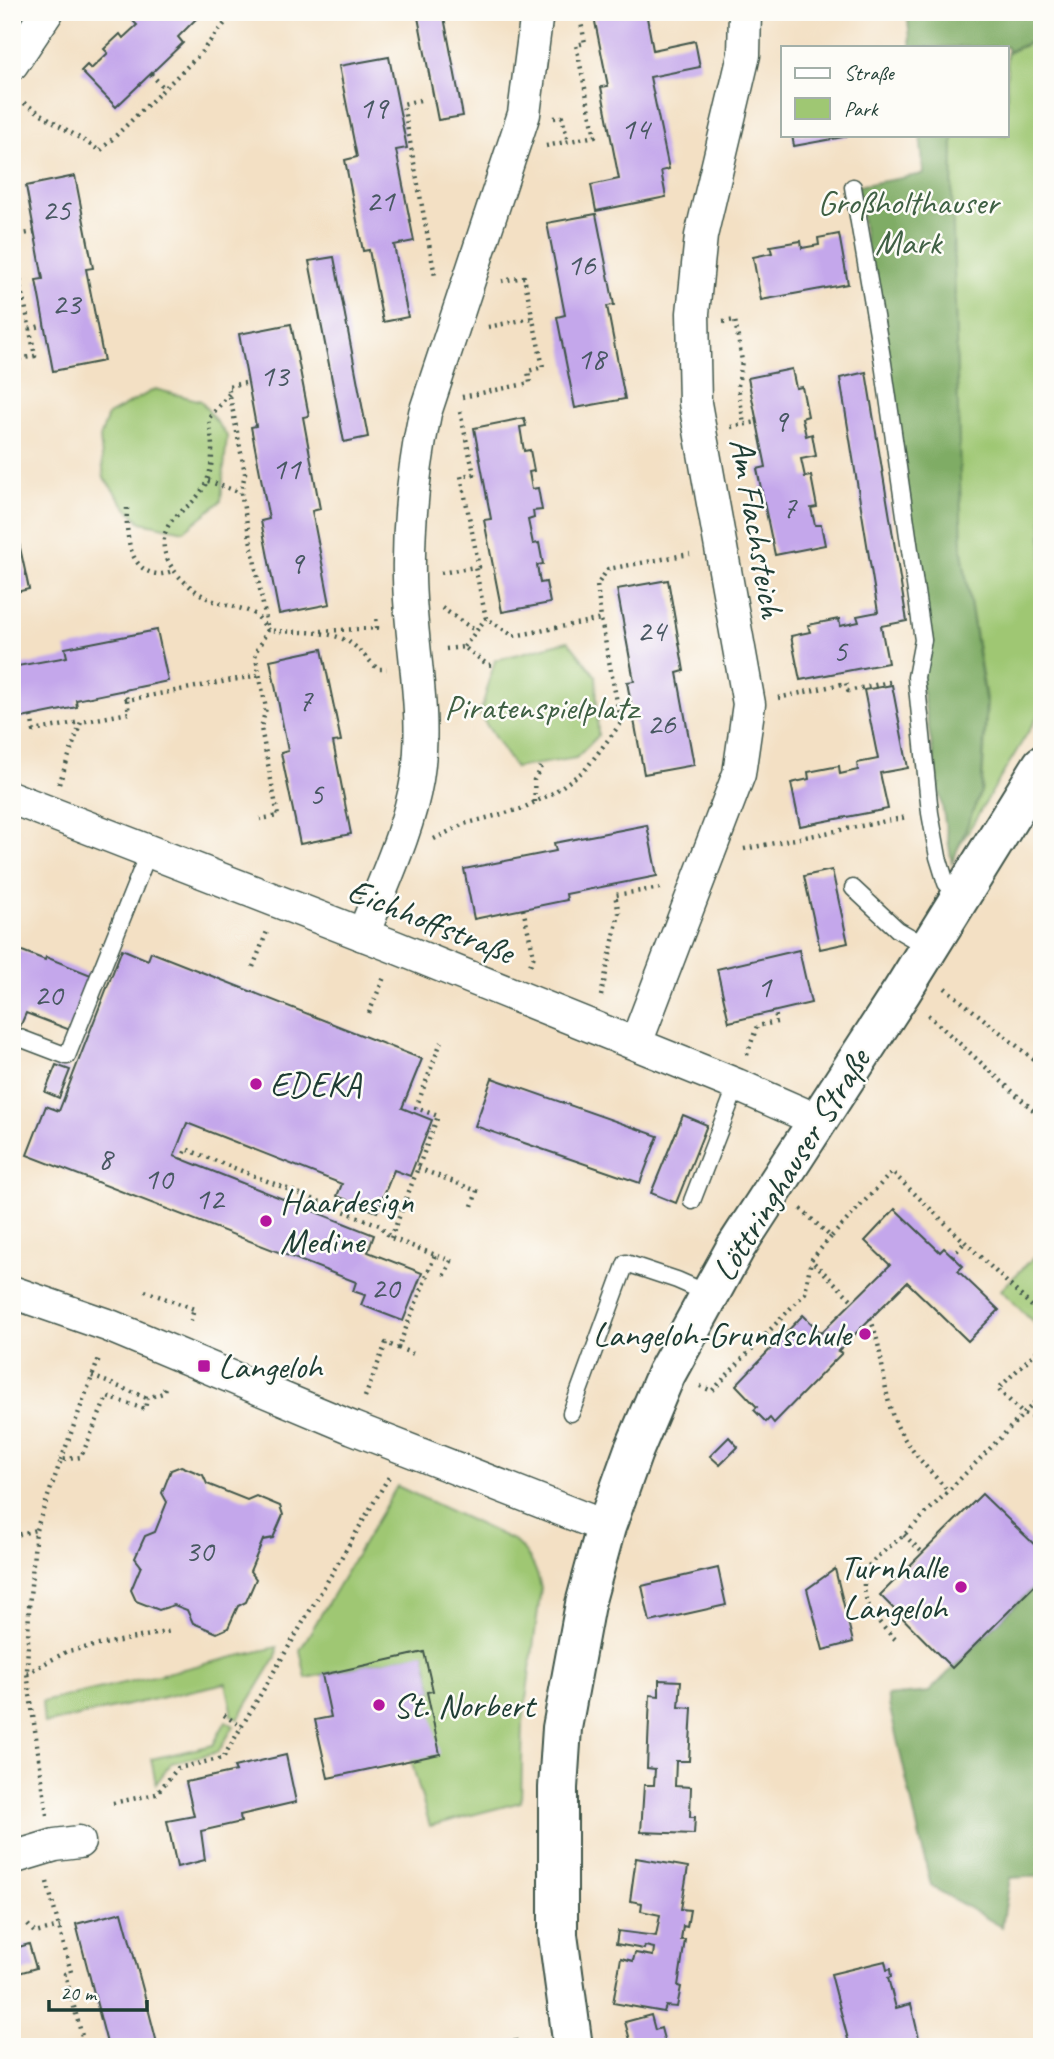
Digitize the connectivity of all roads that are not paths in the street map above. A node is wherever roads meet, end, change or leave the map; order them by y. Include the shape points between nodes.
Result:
1 (47, 12) edge
2 (537, 12) edge
3 (745, 12) edge
4 (12, 64) edge
5 (853, 187) dead end
6 (1042, 765) edge
7 (12, 798) edge
8 (149, 851) junction
9 (852, 888) dead end
10 (960, 898) junction
11 (363, 935) junction
12 (916, 968) junction
13 (12, 1035) edge
14 (636, 1043) junction
15 (742, 1071) junction
16 (819, 1121) junction
17 (692, 1201) dead end
18 (12, 1292) edge
19 (709, 1294) junction
20 (571, 1413) dead end
21 (606, 1527) junction
22 (67, 1843) road end
23 (12, 1858) edge
24 (573, 2047) edge

1 - 4 street
2 - 11 street via 524,114 425,414 417,451 409,576 419,727 416,779 400,839
3 - 14 street, Am Flachsteich via 744,55 701,236 693,313 695,403 749,704 739,774
5 - 10 lane via 923,640 916,677 930,813 946,883
6 - 10 street, Löttringhauser Straße
7 - 8 street, Eichhoffstraße
8 - 11 street, Eichhoffstraße
8 - 13 lane via 67,1055
9 - 12 lane via 898,930
10 - 12 street, Löttringhauser Straße
11 - 14 street, Eichhoffstraße
12 - 16 street, Löttringhauser Straße
14 - 15 street, Eichhoffstraße
15 - 16 street, Eichhoffstraße
15 - 17 lane
16 - 19 street, Löttringhauser Straße
18 - 21 street via 110,1326 394,1445
19 - 20 lane via 626,1263
19 - 21 street, Löttringhauser Straße via 666,1374
21 - 24 street, Löttringhauser Straße via 572,1669 558,1788 558,1935
22 - 23 street

